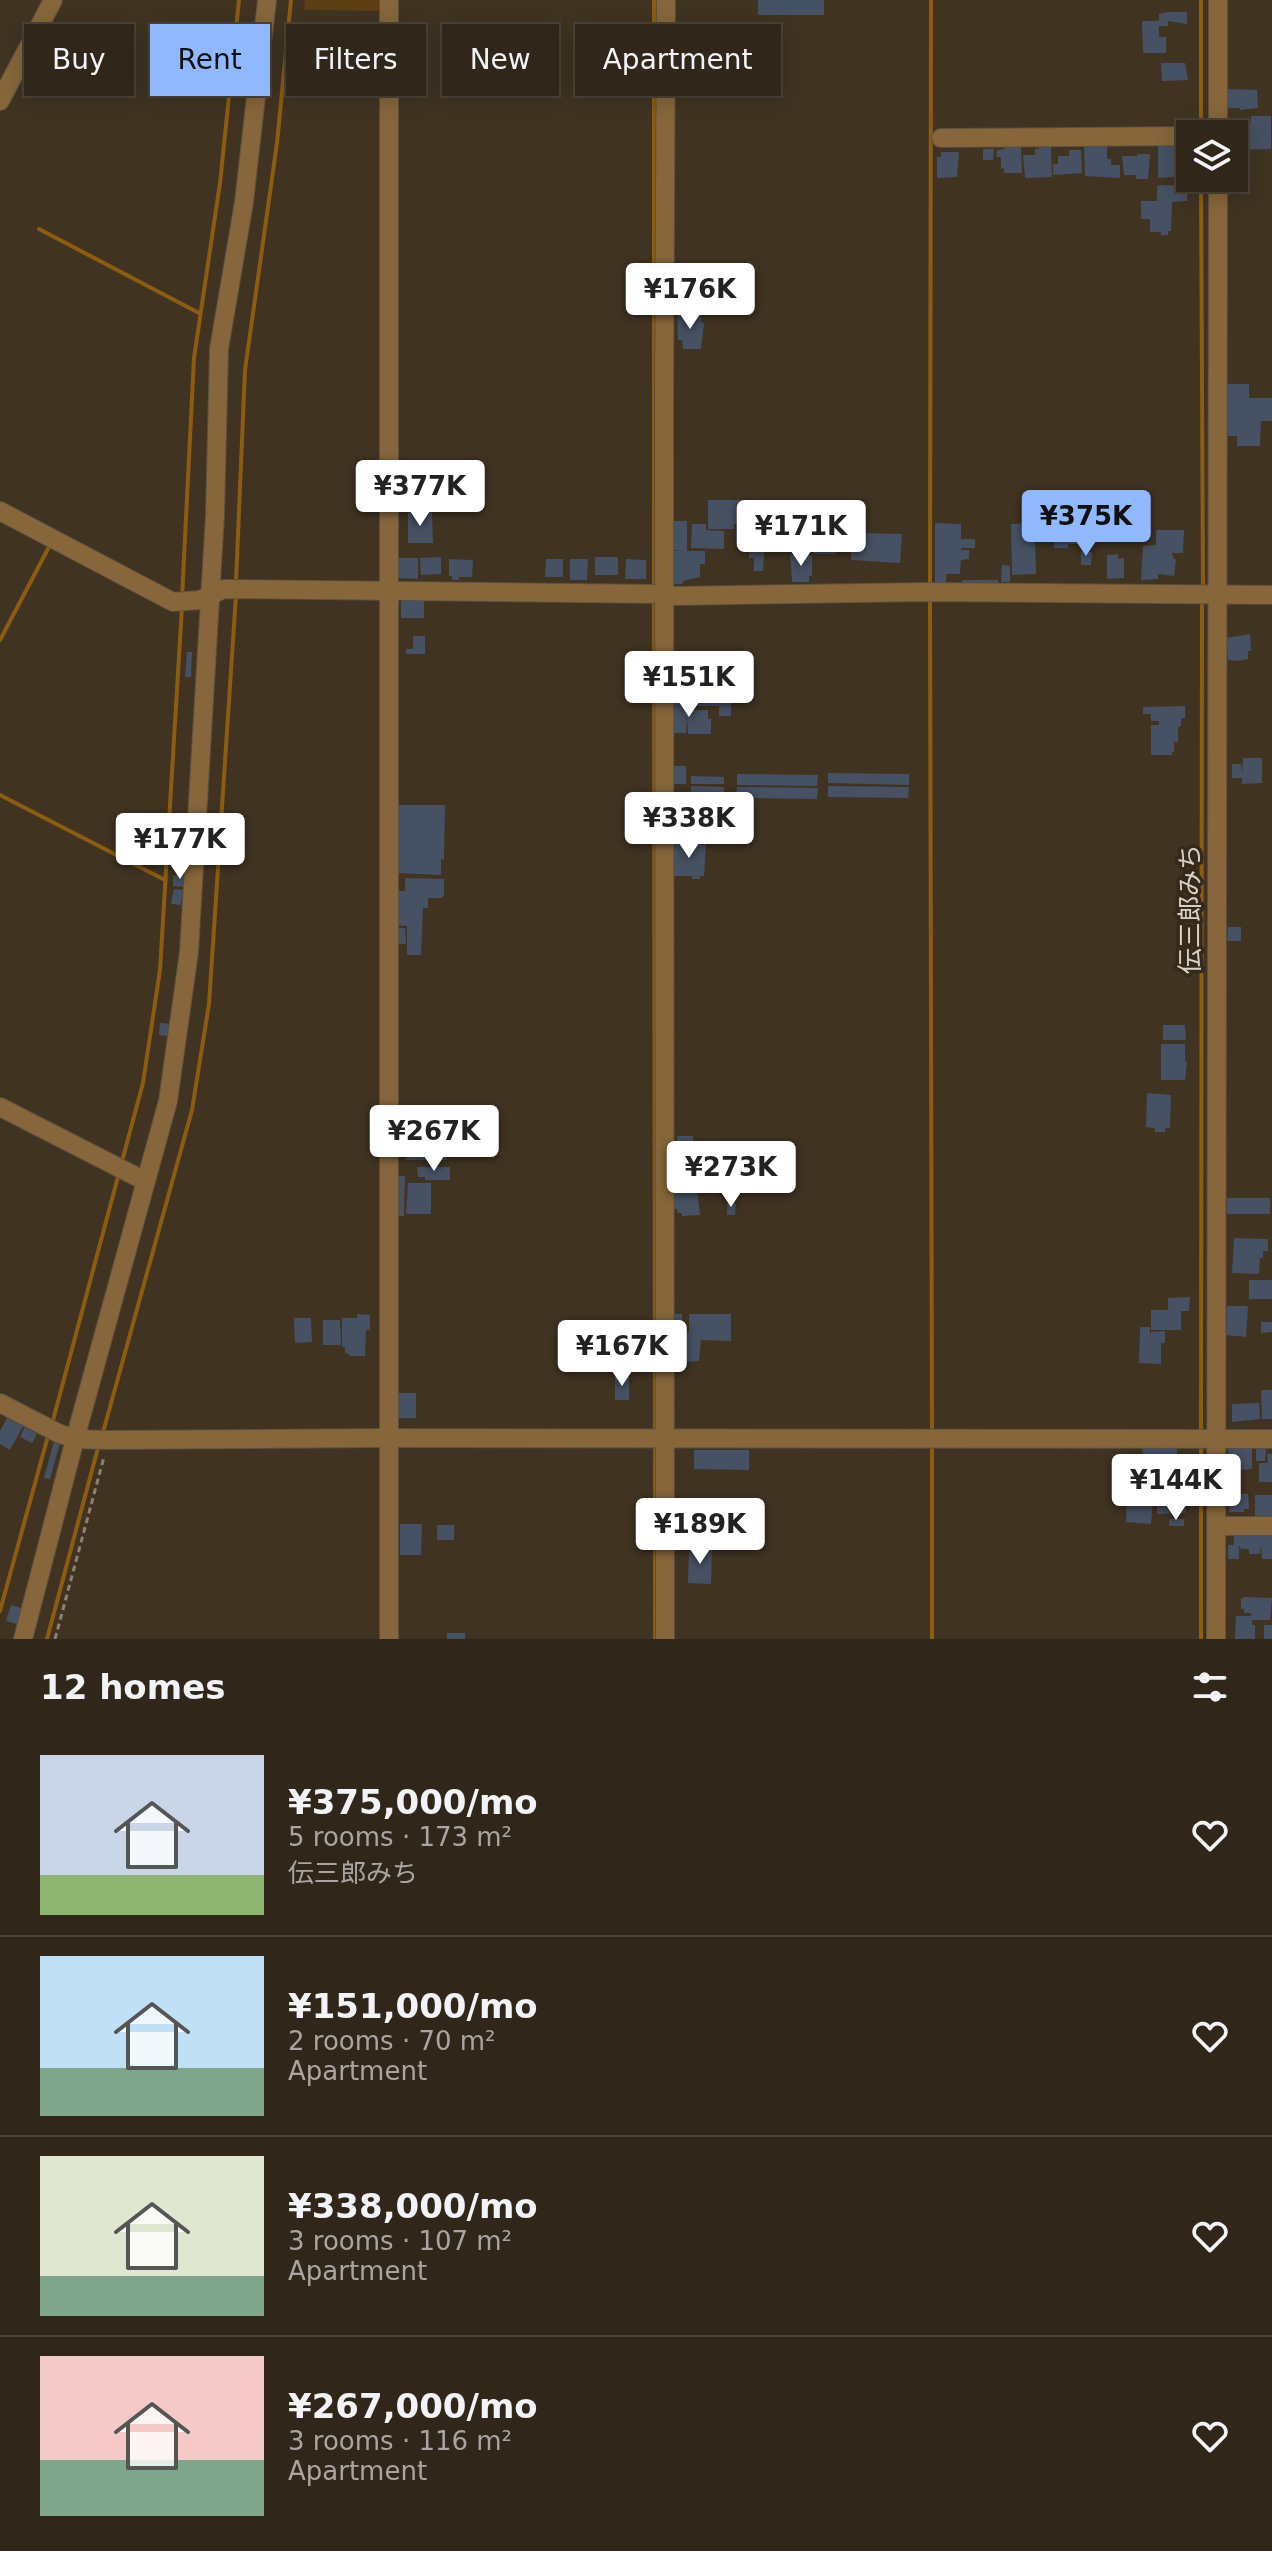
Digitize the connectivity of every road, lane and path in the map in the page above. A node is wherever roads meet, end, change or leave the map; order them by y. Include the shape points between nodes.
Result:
1 (53, 0) edge
2 (267, 0) edge
3 (389, 0) edge
4 (666, 0) edge
5 (1218, 0) edge
6 (0, 101) edge
7 (1218, 120) edge
8 (1176, 136) edge
9 (941, 138) dead end
10 (1218, 192) edge
11 (0, 511) edge
12 (390, 591) junction
13 (658, 594) junction
14 (210, 595) junction
15 (1207, 595) junction
16 (1272, 595) edge
17 (0, 1107) edge
18 (145, 1181) junction
19 (0, 1403) edge
20 (385, 1438) junction
21 (75, 1439) junction
22 (657, 1439) junction
23 (1207, 1439) junction
24 (1272, 1439) edge
25 (103, 1440) junction
26 (1216, 1526) junction
27 (1272, 1526) edge
28 (23, 1639) edge
29 (55, 1639) edge
30 (389, 1639) edge
31 (665, 1639) edge
32 (1216, 1639) edge

1 - 6 street
2 - 14 street via 244,202 219,349
3 - 12 street
4 - 13 street
5 - 7 street
8 - 9 street
10 - 15 street, 伝三郎みち
11 - 14 street via 183,601
12 - 13 street
12 - 14 street via 235,590
12 - 20 street
13 - 15 street
13 - 22 street
14 - 18 street via 189,952 168,1101
15 - 16 street
15 - 23 street, 伝三郎みち
17 - 18 street
18 - 21 street
19 - 21 street
20 - 22 street
20 - 25 street
20 - 30 street
21 - 25 street
21 - 28 street
22 - 23 street
22 - 31 street
23 - 24 street
23 - 26 street, 伝三郎みち
25 - 29 path
26 - 27 street
26 - 32 street, 伝三郎みち

